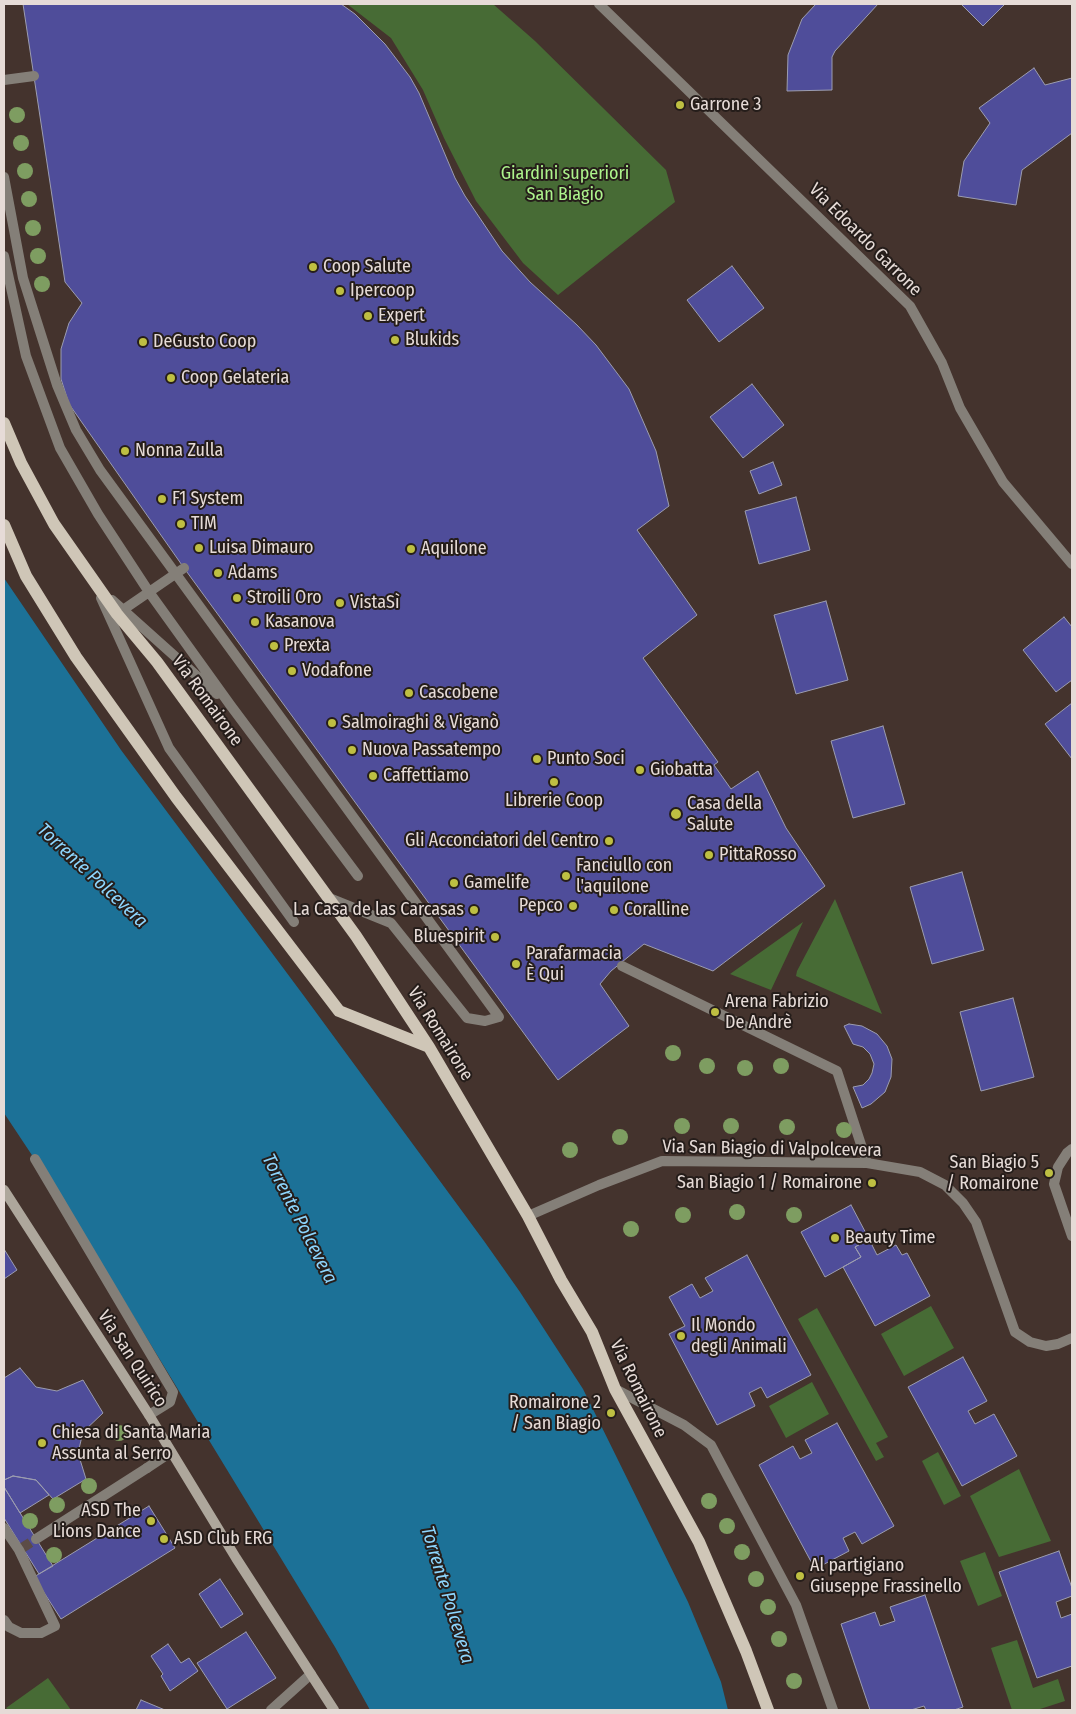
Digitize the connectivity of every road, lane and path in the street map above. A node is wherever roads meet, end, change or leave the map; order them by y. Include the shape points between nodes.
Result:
1 (600, 4) edge
2 (34, 76) dead end
3 (4, 80) edge
4 (4, 177) edge
5 (4, 256) edge
6 (4, 423) edge
7 (4, 525) edge
8 (1072, 564) edge
9 (180, 571) junction
10 (94, 581) junction
11 (149, 592) junction
12 (120, 612) junction
13 (231, 706) junction
14 (358, 876) dead end
15 (329, 898) junction
16 (294, 922) dead end
17 (622, 966) dead end
18 (429, 1047) junction
19 (1072, 1149) edge
20 (35, 1159) dead end
21 (867, 1163) junction
22 (4, 1190) edge
23 (528, 1216) junction
24 (1072, 1236) edge
25 (1072, 1338) edge
26 (615, 1389) junction
27 (149, 1415) junction
28 (171, 1452) junction
29 (4, 1528) edge
30 (36, 1539) tunnel mouth
31 (4, 1620) edge
32 (311, 1674) junction
33 (271, 1710) edge
34 (334, 1710) edge
35 (768, 1710) edge
36 (832, 1710) edge

1 - 8 street, Via Edoardo Garrone via 910,306 942,363 960,408 1003,482
2 - 3 street
4 - 9 street via 23,278 57,385 76,430 100,470
5 - 11 street via 26,356 60,448
6 - 10 main road, Via Romairone via 21,463 54,524
7 - 18 main road via 26,576 76,657 176,797 339,1011
9 - 11 street
9 - 15 street via 500,1017 484,1021 467,1018 391,923
10 - 12 main road, Via Romairone
10 - 16 street via 169,748
11 - 12 street
11 - 13 street
12 - 13 street
12 - 15 main road, Via Romairone
13 - 14 street
15 - 18 main road, Via Romairone
17 - 21 street via 837,1071
18 - 23 main road, Via Romairone
19 - 24 street via 1058,1167 1054,1184
20 - 27 street via 173,1392 170,1402
21 - 23 street, Via San Biagio di Valpolcevera via 662,1161
21 - 25 street, Via San Biagio di Valpolcevera via 920,1172 945,1185 976,1222 1015,1332 1030,1342 1046,1346
22 - 27 main road, Via San Quirico
23 - 26 main road, Via Romairone via 592,1332
26 - 35 main road, Via Romairone via 699,1542
26 - 36 street via 684,1425 711,1445 796,1605
27 - 28 main road, Via San Quirico
28 - 30 street
28 - 32 main road, Via San Quirico
29 - 31 street via 20,1549 55,1626 41,1633 21,1633
32 - 33 street
32 - 34 main road, Via San Quirico

